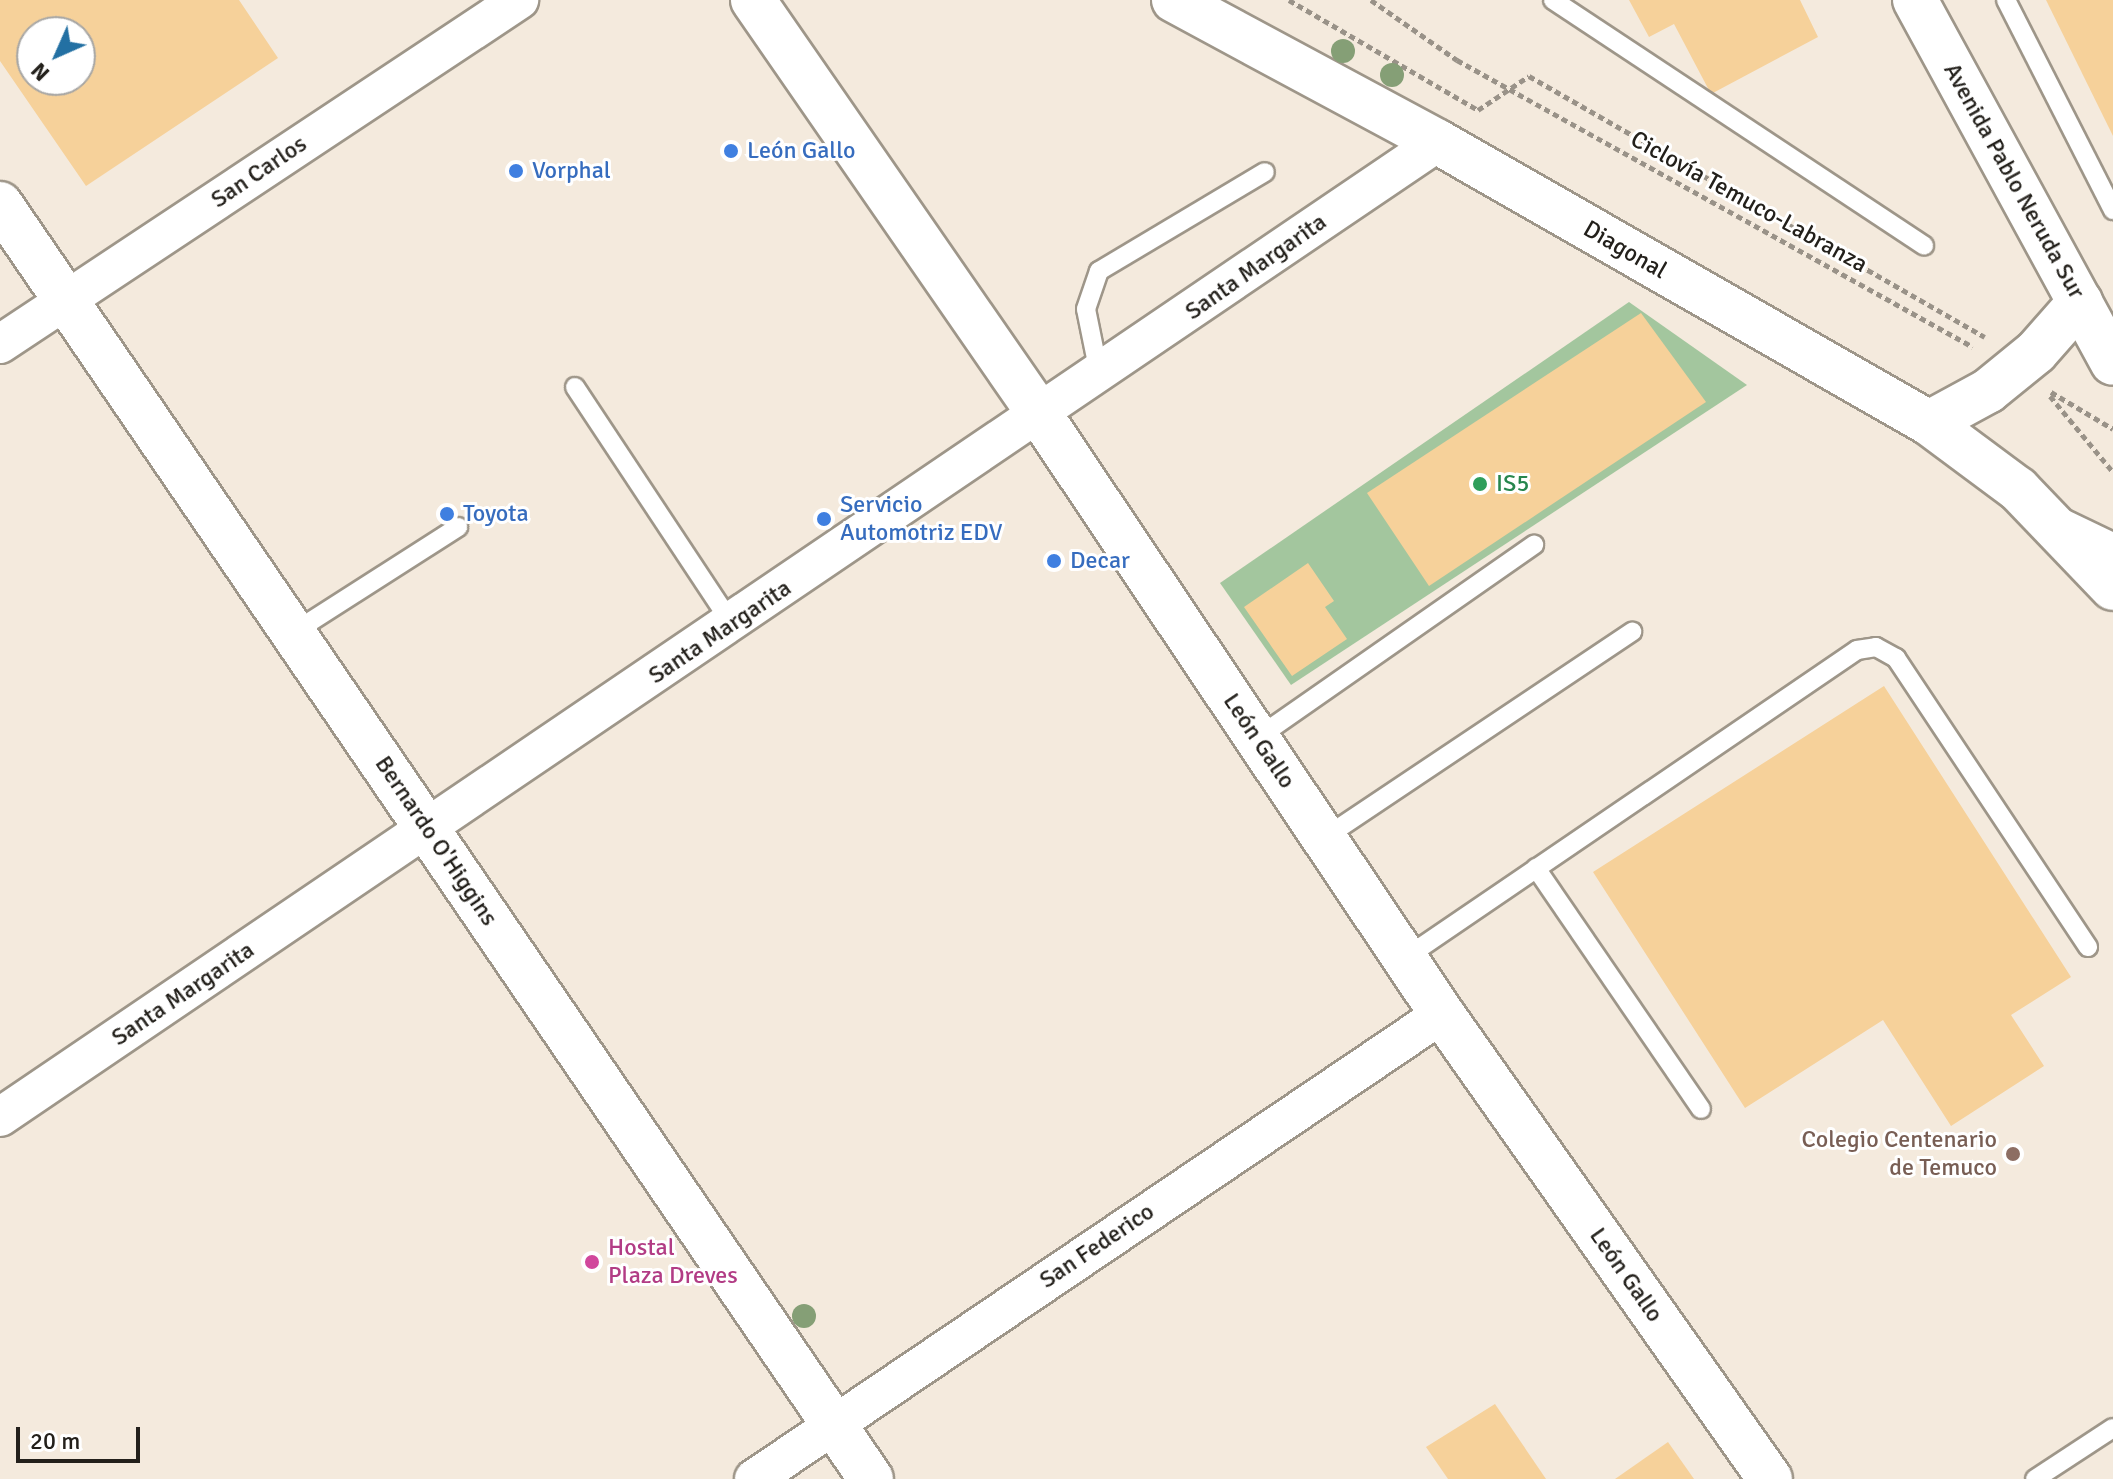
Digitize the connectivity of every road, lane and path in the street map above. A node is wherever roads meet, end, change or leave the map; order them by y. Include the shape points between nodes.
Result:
1 (519, 0) edge
2 (753, 0) edge
3 (1174, 0) edge
4 (1289, 0) edge
5 (1371, 0) edge
6 (1553, 0) edge
7 (1915, 0) edge
8 (2006, 0) edge
9 (1505, 87) junction
10 (1438, 142) junction
11 (1265, 172) dead end
12 (0, 204) edge
13 (2113, 210) edge
14 (1924, 246) dead end
15 (67, 300) junction
16 (2080, 302) junction
17 (0, 344) edge
18 (2113, 363) edge
19 (2017, 366) junction
20 (1100, 375) junction
21 (575, 387) dead end
22 (1040, 415) junction
23 (1929, 423) junction
24 (2113, 429) edge
25 (2113, 472) edge
26 (458, 527) dead end
27 (2059, 527) junction
28 (1534, 545) dead end
29 (2113, 553) edge
30 (2113, 588) edge
31 (732, 624) junction
32 (294, 632) junction
33 (1632, 632) dead end
34 (1257, 738) junction
35 (428, 829) junction
36 (1324, 838) junction
37 (1536, 868) junction
38 (2088, 947) dead end
39 (1405, 958) junction
40 (1442, 1014) junction
41 (1701, 1109) dead end
42 (0, 1117) edge
43 (833, 1424) junction
44 (2113, 1428) edge
45 (754, 1479) edge
46 (871, 1479) edge
47 (1770, 1479) edge
48 (2035, 1479) edge

1 - 15 street, San Carlos
2 - 22 street, León Gallo
3 - 10 street, Diagonal
4 - 9 path via 1478,110
5 - 9 path, Ciclovía Temuco-Labranza
6 - 14 lane
7 - 16 street, Avenida Pablo Neruda Sur
8 - 13 lane
9 - 19 path, Ciclovía Temuco-Labranza
9 - 19 path via 1529,76
10 - 20 street, Santa Margarita
10 - 23 street, Diagonal
11 - 20 lane via 1099,271 1086,309
12 - 15 street, Bernardo O'Higgins
15 - 17 street, San Carlos
15 - 32 street, Bernardo O'Higgins
16 - 18 street, Avenida Pablo Neruda Sur
16 - 19 street
19 - 23 street via 1988,391
19 - 24 path, Ciclovía Temuco-Labranza
19 - 25 path
20 - 22 street, Santa Margarita
21 - 31 lane
22 - 31 street, Santa Margarita
22 - 34 street, León Gallo
23 - 27 street, Diagonal via 1996,471
26 - 32 lane
27 - 29 street
27 - 30 street, Diagonal
28 - 34 lane
31 - 35 street, Santa Margarita
32 - 35 street, Bernardo O'Higgins
33 - 36 lane
34 - 36 street, León Gallo
35 - 42 street, Santa Margarita
35 - 43 street, Bernardo O'Higgins
36 - 39 street, León Gallo
37 - 38 lane via 1857,650 1876,647 1896,658
37 - 39 lane
37 - 41 lane
39 - 40 street, León Gallo
40 - 43 street, San Federico
40 - 47 street, León Gallo
43 - 45 street, San Federico
43 - 46 street, Bernardo O'Higgins
44 - 48 lane

